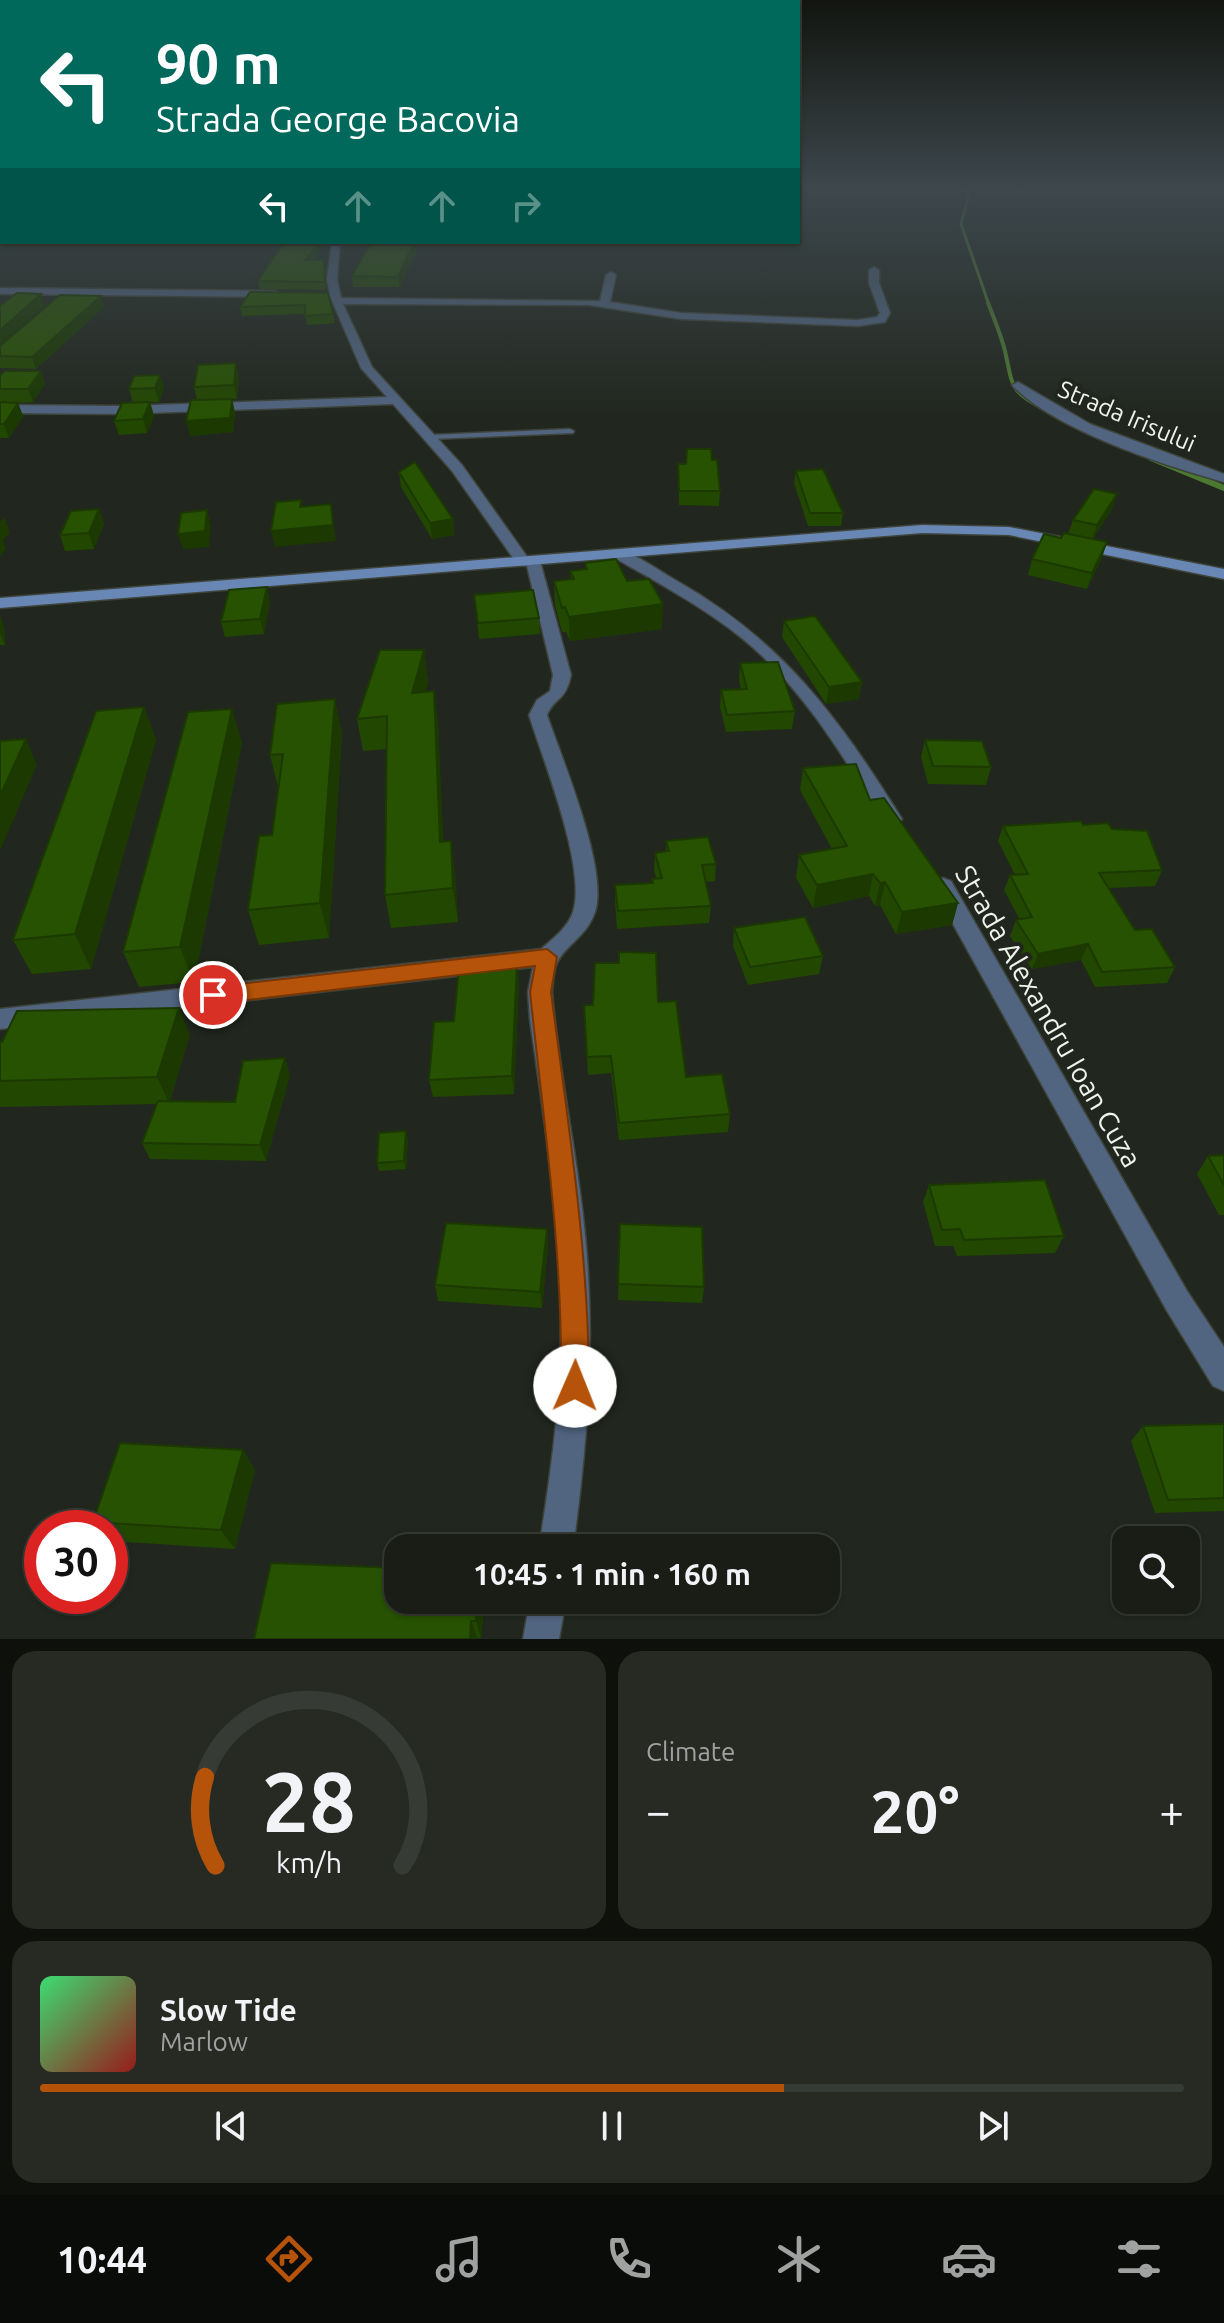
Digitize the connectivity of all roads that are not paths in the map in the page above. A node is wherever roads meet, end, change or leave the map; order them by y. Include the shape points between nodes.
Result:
1 (333, 266) edge
2 (874, 270) dead end
3 (611, 275) dead end
4 (0, 291) edge
5 (69, 292) junction
6 (289, 295) edge
7 (320, 296) edge
8 (336, 299) junction
9 (59, 301) edge
10 (605, 302) junction
11 (1018, 385) dead end
12 (394, 400) junction
13 (0, 409) edge
14 (570, 431) dead end
15 (431, 437) junction
16 (1224, 478) edge
17 (618, 554) junction
18 (528, 562) junction
19 (1224, 574) edge
20 (0, 603) edge
21 (905, 837) edge
22 (930, 869) edge
23 (547, 957) junction
24 (0, 1019) edge
25 (1224, 1375) edge
26 (558, 1534) edge
27 (545, 1614) edge
28 (541, 1639) edge

1 - 8 street
2 - 10 street via 885,313 881,320 717,319
3 - 10 street
4 - 5 street
5 - 6 street
5 - 9 street
7 - 8 street
8 - 10 street
8 - 12 street via 367,368
11 - 16 street, Strada Irisului via 1029,397 1081,423
12 - 13 street
12 - 15 street
14 - 15 lane
15 - 18 street
17 - 18 main road
17 - 19 main road via 974,528
17 - 21 street via 767,651 807,696
18 - 20 main road
18 - 23 street via 562,675 558,693 538,715 585,874 587,897 577,926
22 - 25 street, Strada Alexandru Ioan Cuza via 947,890 1177,1301
23 - 24 street
23 - 26 street via 540,992 542,1020 576,1315 571,1436
27 - 28 street

